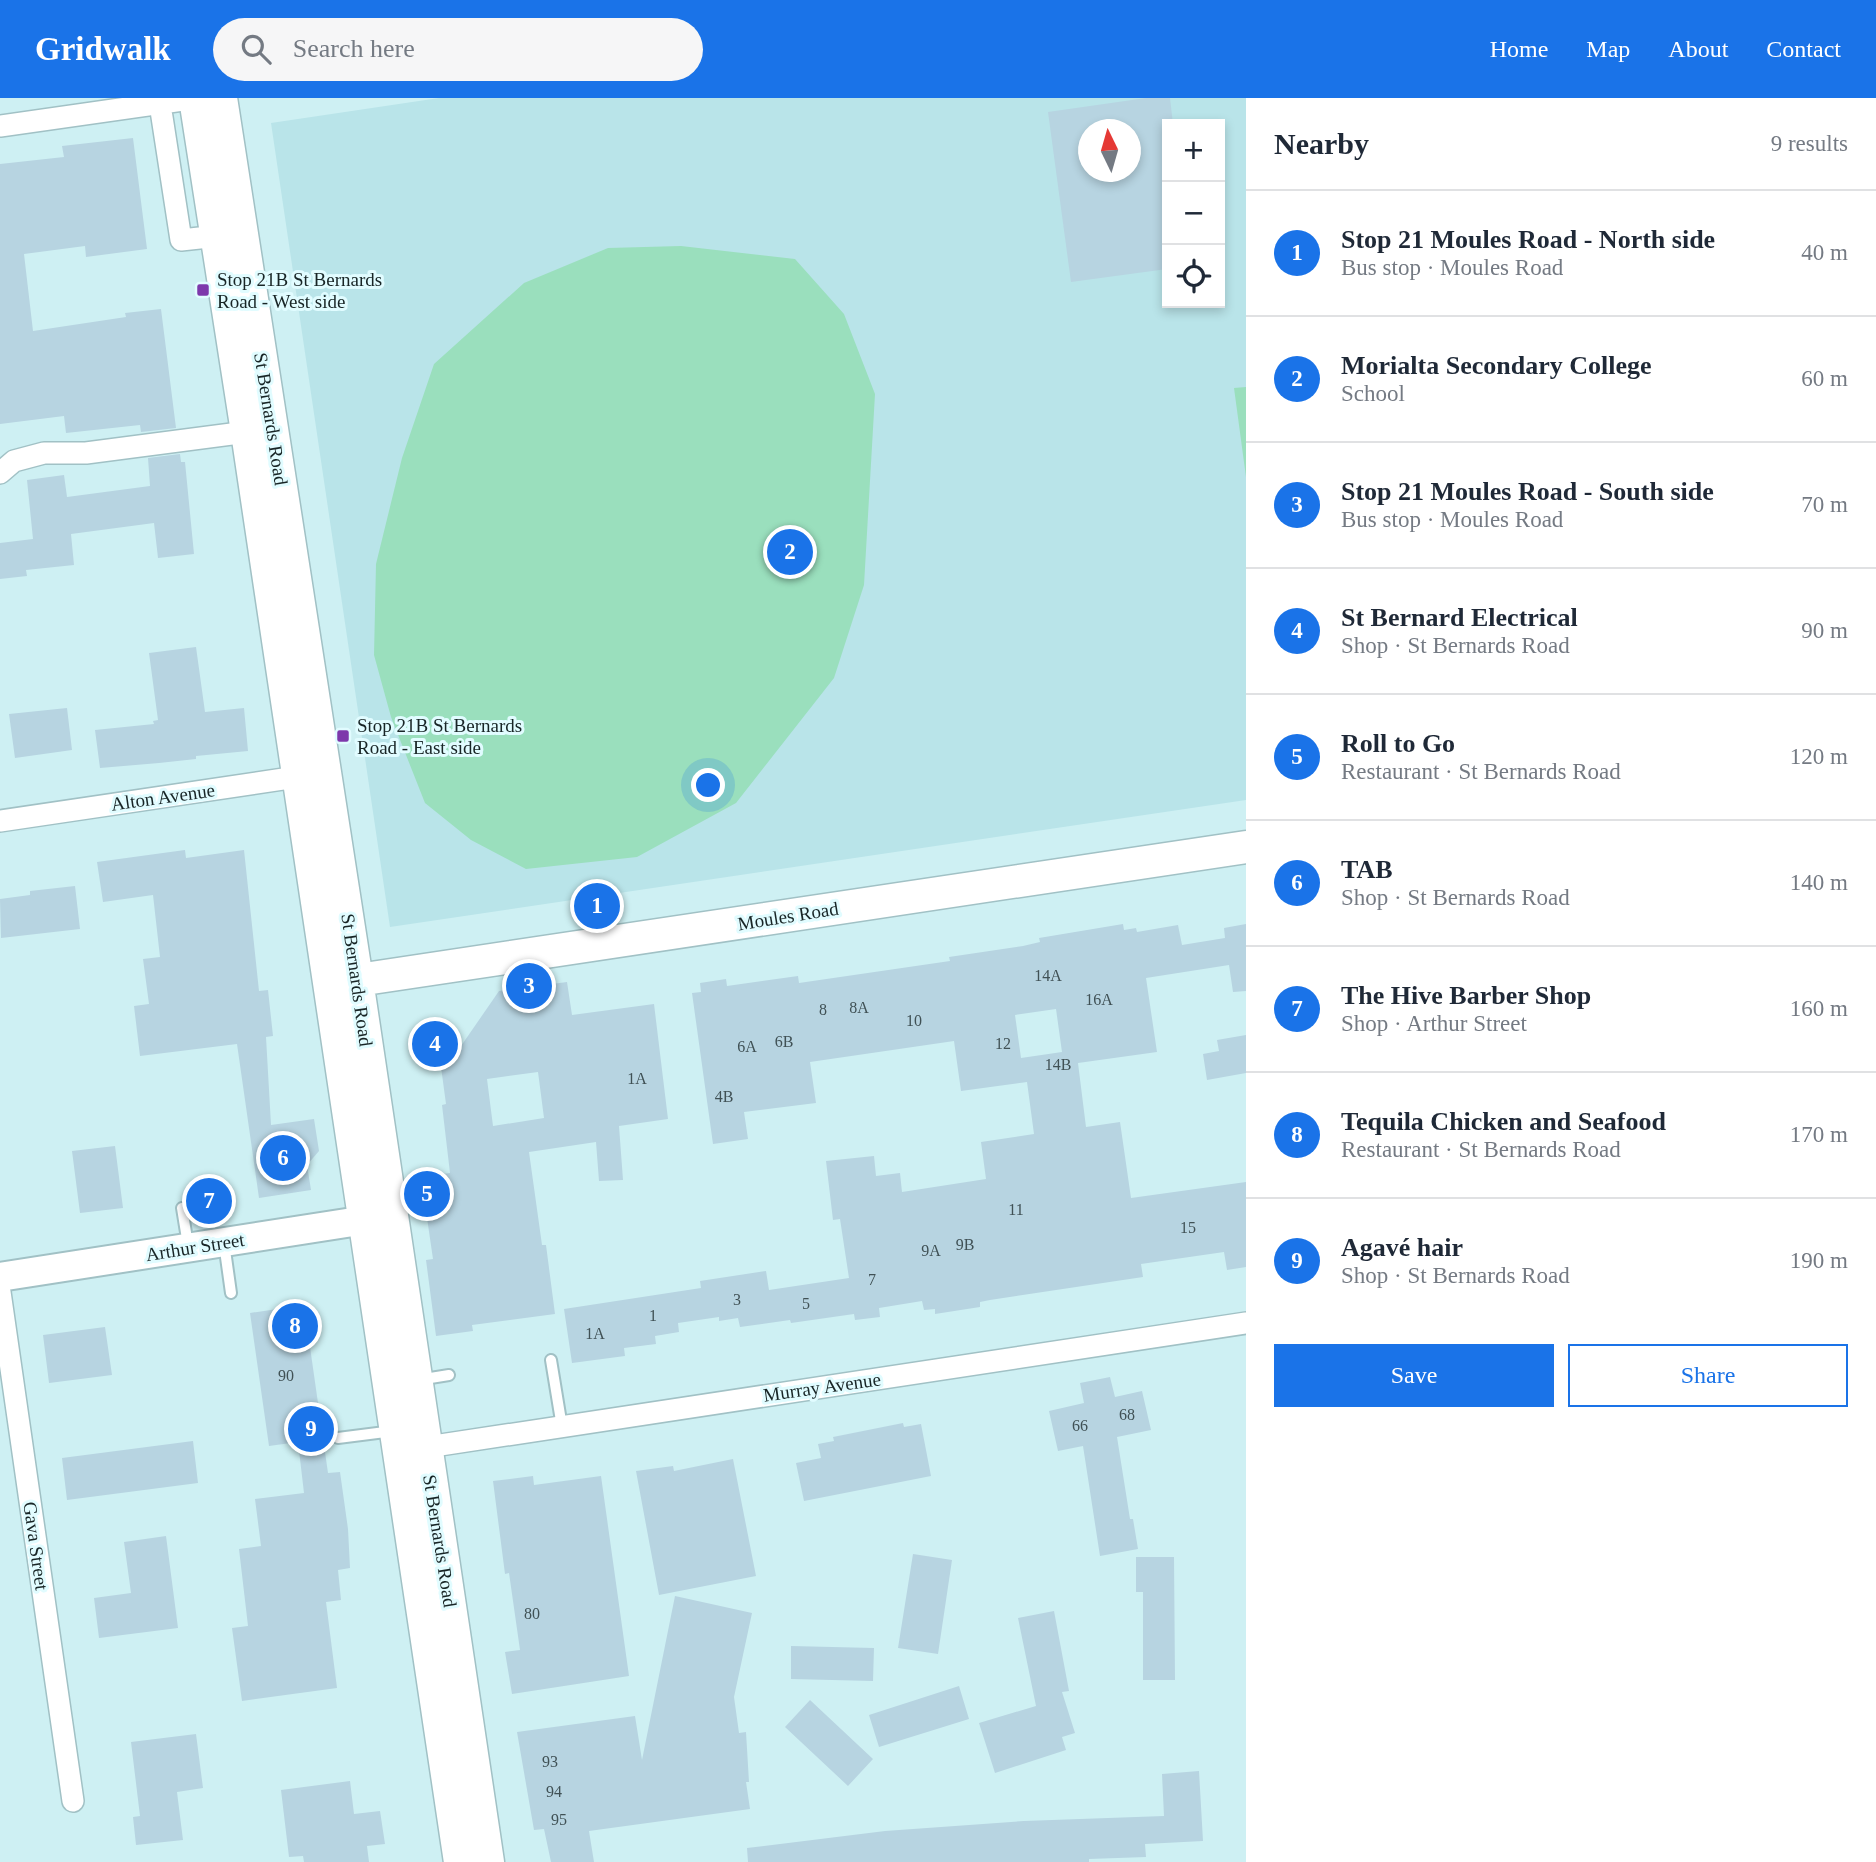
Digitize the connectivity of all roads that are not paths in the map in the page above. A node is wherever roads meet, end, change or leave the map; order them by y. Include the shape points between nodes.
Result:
1 (196, 98) edge
2 (221, 98) edge
3 (160, 104) junction
4 (0, 126) edge
5 (218, 236) junction
6 (247, 432) junction
7 (0, 473) edge
8 (312, 775) junction
9 (0, 821) edge
10 (1246, 847) edge
11 (343, 982) junction
12 (182, 1208) dead end
13 (377, 1219) junction
14 (224, 1243) junction
15 (188, 1248) junction
16 (0, 1278) edge
17 (0, 1292) edge
18 (231, 1293) dead end
19 (1246, 1323) edge
20 (551, 1360) dead end
21 (449, 1375) dead end
22 (415, 1380) junction
23 (562, 1427) junction
24 (338, 1438) dead end
25 (407, 1443) junction
26 (73, 1801) dead end
27 (460, 1862) edge
28 (488, 1862) edge

1 - 3 street
1 - 5 main road, St Bernards Road
2 - 8 main road, St Bernards Road
3 - 4 street
3 - 5 street via 181,240
5 - 6 main road, St Bernards Road
6 - 7 street via 86,453 44,453 14,461
6 - 8 main road, St Bernards Road
8 - 9 street, Alton Avenue
8 - 11 main road, St Bernards Road
10 - 11 main road, Moules Road
11 - 13 main road, St Bernards Road
12 - 15 lane
13 - 14 street, Arthur Street
13 - 22 main road, St Bernards Road
13 - 25 main road, St Bernards Road
14 - 15 street, Arthur Street
14 - 18 lane
15 - 16 street, Arthur Street
17 - 26 street, Gava Street
19 - 23 street, Murray Avenue
20 - 23 lane
21 - 22 lane
22 - 25 main road, St Bernards Road
23 - 25 street, Murray Avenue
24 - 25 lane
25 - 27 main road, St Bernards Road
25 - 28 main road, St Bernards Road

